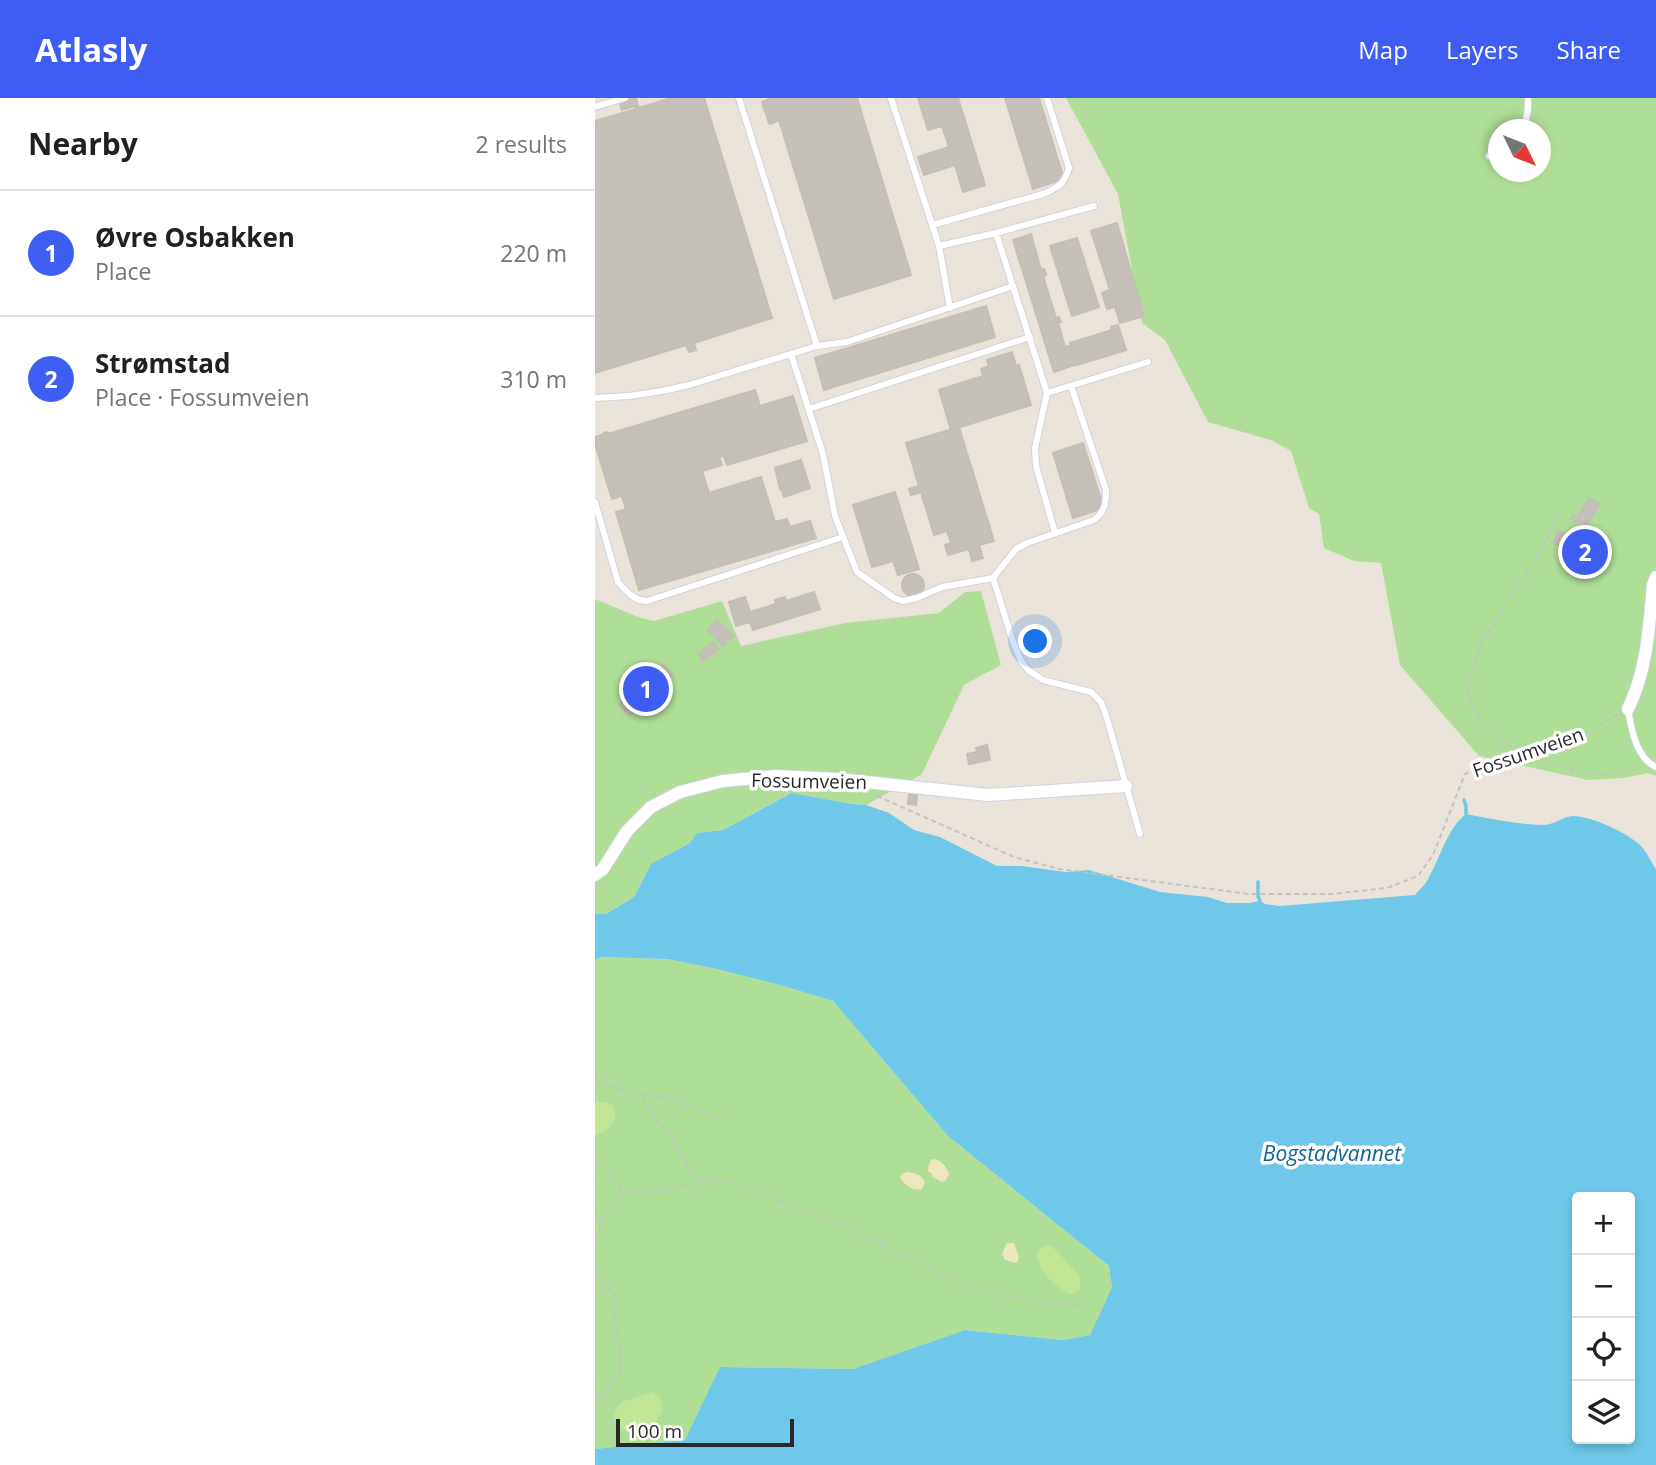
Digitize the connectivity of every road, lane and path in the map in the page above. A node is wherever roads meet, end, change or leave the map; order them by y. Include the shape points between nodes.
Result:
1 (625, 98) edge
2 (739, 98) edge
3 (891, 98) edge
4 (1047, 98) edge
5 (1528, 98) edge
6 (595, 107) edge
7 (1526, 119) edge
8 (1094, 206) dead end
9 (932, 225) junction
10 (996, 233) junction
11 (939, 246) junction
12 (1013, 286) junction
13 (950, 308) junction
14 (1030, 337) junction
15 (817, 346) junction
16 (791, 354) junction
17 (1147, 362) dead end
18 (1071, 386) junction
19 (1047, 393) junction
20 (595, 398) edge
21 (809, 410) junction
22 (595, 502) edge
23 (1559, 511) dead end
24 (1055, 533) junction
25 (843, 537) junction
26 (1656, 577) edge
27 (993, 578) junction
28 (1628, 709) junction
29 (1520, 753) junction
30 (1653, 765) edge
31 (1125, 786) junction
32 (873, 795) dead end
33 (1140, 834) dead end
34 (595, 875) edge
35 (595, 1079) edge
36 (640, 1095) junction
37 (725, 1120) dead end
38 (595, 1161) edge
39 (697, 1182) junction
40 (622, 1192) junction
41 (595, 1215) edge
42 (603, 1219) junction
43 (595, 1247) edge
44 (595, 1276) edge
45 (1079, 1306) dead end
46 (595, 1401) edge

1 - 6 lane
2 - 15 lane
3 - 9 lane
4 - 9 lane via 1069,168 1065,180 1043,194
5 - 7 lane
8 - 10 lane
9 - 11 lane
10 - 11 lane
10 - 12 lane
11 - 13 lane
12 - 13 lane
12 - 14 lane
13 - 15 lane via 846,342
14 - 19 lane
14 - 21 lane
15 - 16 lane
16 - 20 lane via 662,391
16 - 21 lane
17 - 18 lane
18 - 19 lane
18 - 24 lane via 1106,490 1106,504 1094,520
19 - 24 lane via 1035,448 1036,466
21 - 25 lane
22 - 25 lane via 618,582 640,601
23 - 29 path via 1539,557 1483,641 1465,685 1479,716
24 - 27 lane via 1016,549
25 - 27 lane via 857,572 903,601 942,587
26 - 28 street via 1641,676
27 - 31 lane via 1013,642 1028,670 1043,680 1091,692 1101,702
28 - 29 path, Fossumveien via 1585,734
28 - 30 lane via 1638,747
29 - 30 path via 1582,774 1607,775 1636,765
29 - 32 path, Fossumveien via 1465,774 1433,855 1418,876 1387,888 1332,894 1249,894 1059,869 1014,857
31 - 33 lane
31 - 34 street, Fossumveien via 988,795 838,779 776,776 723,781 680,792 651,807
35 - 36 path
36 - 37 path via 656,1096
36 - 39 path
38 - 40 path via 613,1175
39 - 40 path
39 - 45 path via 742,1185 855,1231 975,1289
40 - 42 path
41 - 42 path
42 - 43 path
44 - 46 path via 613,1294 621,1360 616,1380

